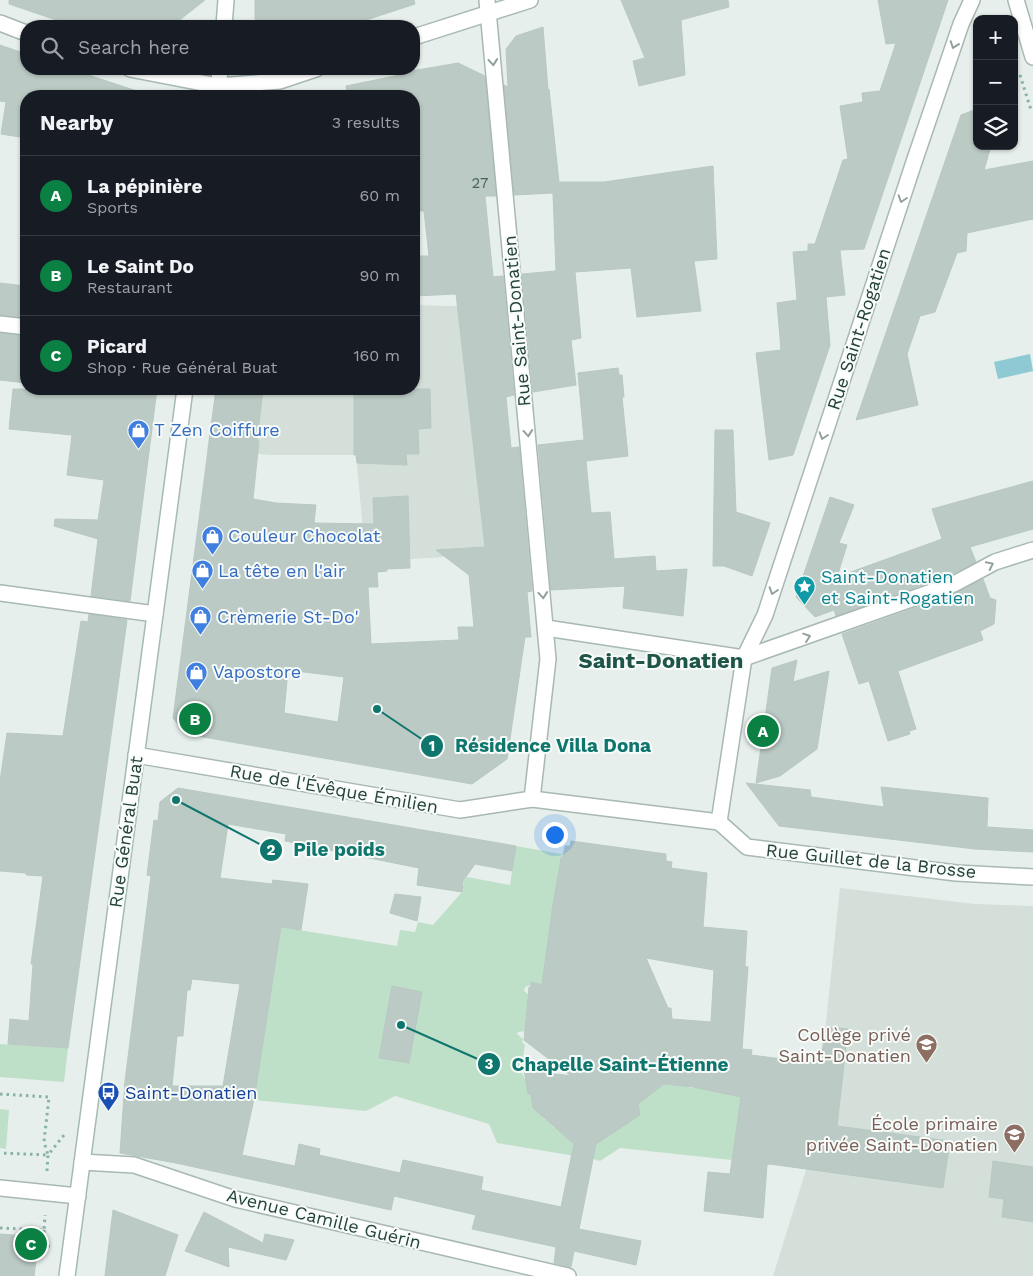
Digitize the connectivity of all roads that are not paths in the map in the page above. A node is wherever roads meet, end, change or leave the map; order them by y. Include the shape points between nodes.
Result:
1 (226, 0) edge
2 (530, 0) edge
3 (972, 0) edge
4 (1016, 0) edge
5 (488, 7) edge
6 (224, 20) edge
7 (0, 23) edge
8 (20, 31) edge
9 (420, 35) edge
10 (1033, 57) edge
11 (154, 75) edge
12 (219, 75) edge
13 (298, 75) edge
14 (214, 90) edge
15 (218, 90) edge
16 (224, 90) edge
17 (0, 324) edge
18 (20, 327) edge
19 (184, 395) edge
20 (1033, 550) edge
21 (0, 592) edge
22 (155, 614) junction
23 (546, 628) junction
24 (744, 658) junction
25 (136, 755) junction
26 (532, 799) junction
27 (719, 822) junction
28 (1033, 876) edge
29 (82, 1162) junction
30 (0, 1188) edge
31 (78, 1196) junction
32 (67, 1276) edge
33 (568, 1276) edge

1 - 6 street
2 - 5 street
3 -> 24 street, Rue Saint-Rogatien via 914,162 765,615
4 - 10 street
5 - 9 street
5 -> 23 street, Rue Saint-Donatien
7 - 8 street
11 - 14 street
12 - 15 street
13 - 16 street
17 - 18 street
19 - 22 street, Rue Général Buat
24 -> 20 street via 954,584 995,562
21 - 22 street
22 - 25 street, Rue Général Buat
23 - 24 street
23 - 26 street, Rue Saint-Donatien via 548,659
24 - 27 street, Rue Saint-Rogatien
25 - 26 street, Rue de l'Évêque Émilien via 460,810
25 - 29 street, Rue Général Buat
26 - 27 street, Rue de l'Évêque Émilien
27 - 28 street, Rue Guillet de la Brosse via 747,847 956,873
29 - 31 street, Rue Général Buat
29 - 33 street, Avenue Camille Guérin via 134,1165 235,1199
30 - 31 street
31 - 32 street, Rue Général Buat

